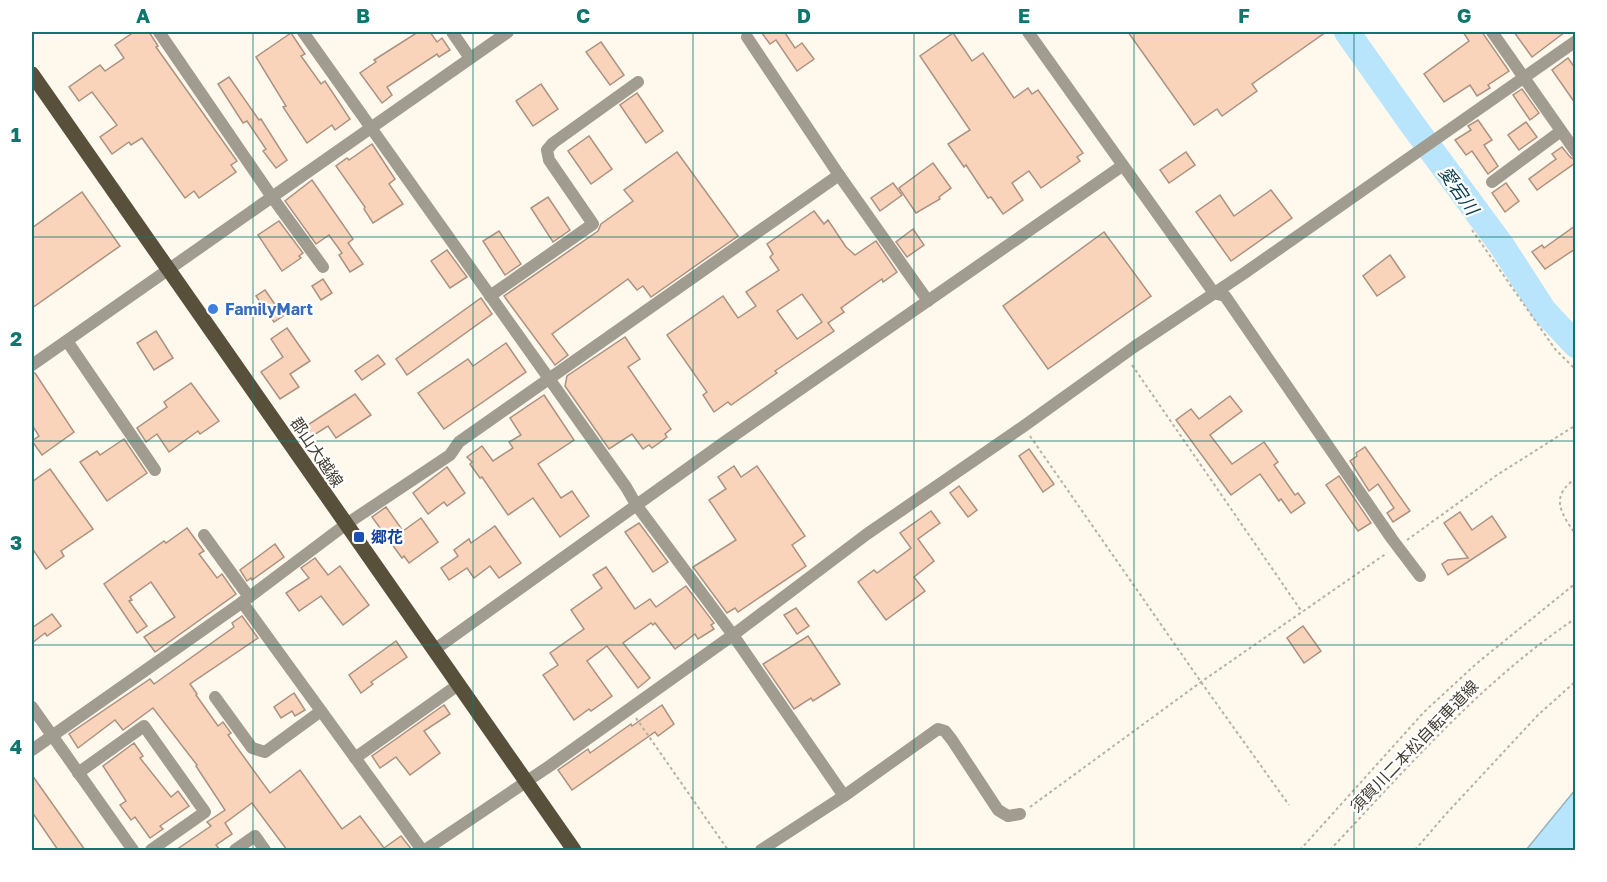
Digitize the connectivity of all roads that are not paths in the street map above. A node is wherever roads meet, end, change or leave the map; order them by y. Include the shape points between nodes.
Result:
1 (159, 32) edge
2 (303, 32) edge
3 (452, 32) edge
4 (508, 32) edge
5 (1028, 32) edge
6 (1492, 32) edge
7 (747, 37) dead end
8 (1575, 41) edge
9 (470, 58) junction
10 (32, 75) edge
11 (1523, 77) junction
12 (638, 82) dead end
13 (370, 129) junction
14 (1561, 131) junction
15 (1575, 152) edge
16 (1122, 166) junction
17 (839, 175) junction
18 (1492, 182) dead end
19 (272, 197) junction
20 (323, 267) dead end
21 (168, 270) junction
22 (1214, 293) junction
23 (490, 296) junction
24 (928, 302) junction
25 (67, 341) junction
26 (32, 365) edge
27 (550, 379) junction
28 (155, 470) dead end
29 (637, 506) junction
30 (345, 525) junction
31 (204, 535) dead end
32 (1420, 576) dead end
33 (246, 600) junction
34 (733, 635) junction
35 (434, 650) junction
36 (458, 685) junction
37 (215, 697) dead end
38 (32, 706) edge
39 (321, 711) junction
40 (52, 736) junction
41 (32, 750) edge
42 (355, 758) junction
43 (78, 773) junction
44 (525, 780) junction
45 (844, 796) junction
46 (1020, 814) road end
47 (133, 850) edge
48 (151, 850) edge
49 (235, 850) edge
50 (265, 850) edge
51 (423, 850) edge
52 (574, 850) edge
53 (761, 850) edge

1 - 19 street
2 - 13 street
3 - 9 street
4 - 9 street
5 - 16 street
6 - 11 street
7 - 17 street
8 - 11 street
9 - 13 street
10 - 21 main road, 郡山大越線
11 - 14 street
11 - 22 street
12 - 23 street via 547,150 549,160 593,224
13 - 19 street
13 - 23 street
14 - 15 street
14 - 18 street
16 - 22 street
16 - 24 street
17 - 24 street
17 - 27 street
19 - 20 street
19 - 21 street
21 - 25 street
21 - 30 main road, 郡山大越線
22 - 32 street via 1225,296
22 - 34 street via 867,534
23 - 27 street
24 - 29 street
25 - 26 street
25 - 28 street
27 - 29 street
27 - 30 street via 459,442 450,455
29 - 34 street
29 - 35 street
30 - 33 street
30 - 35 main road, 郡山大越線
31 - 33 street
33 - 39 street
33 - 40 street
34 - 44 street
34 - 45 street
35 - 36 main road, 郡山大越線
36 - 42 street
36 - 44 main road, 郡山大越線
37 - 39 street via 252,748 265,752
38 - 40 street
39 - 42 street
40 - 41 street
40 - 43 street
42 - 51 street
43 - 47 street
43 - 48 street via 144,726 205,812
44 - 51 street
44 - 52 main road, 郡山大越線
45 - 46 street via 938,729 952,740 998,810 1008,816
45 - 53 street
49 - 50 street via 255,837

